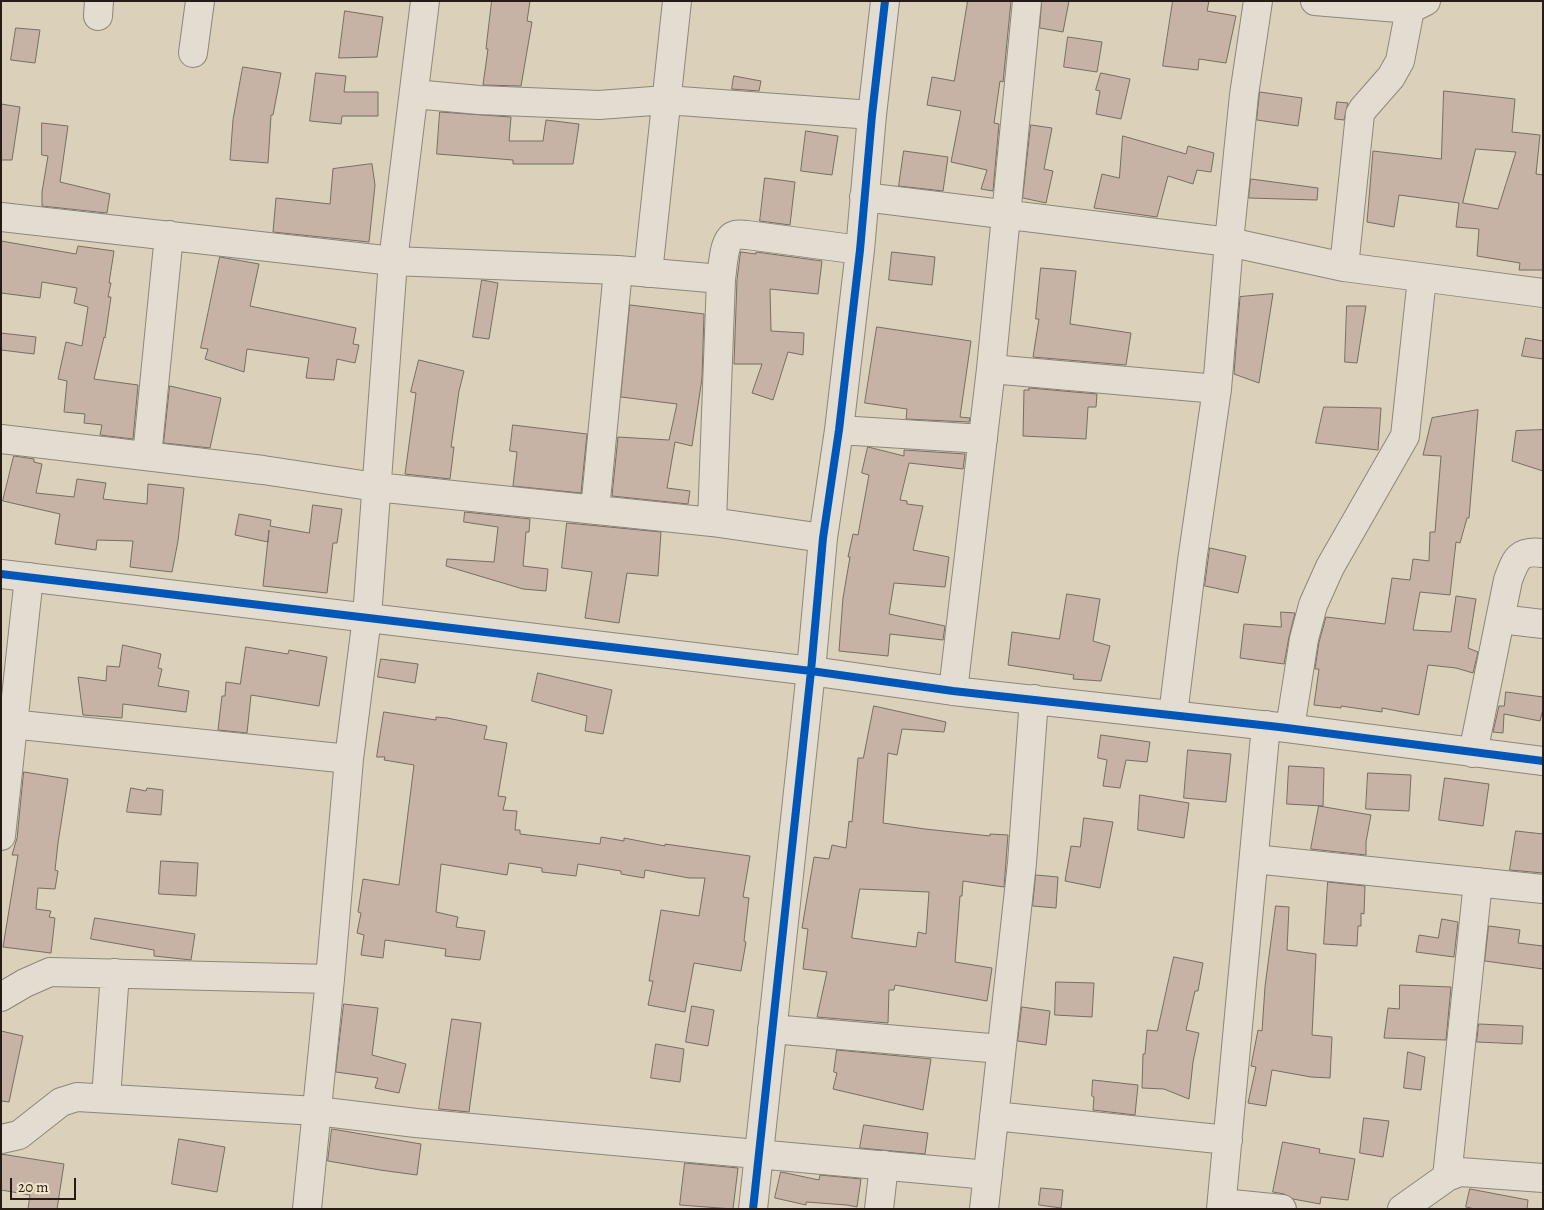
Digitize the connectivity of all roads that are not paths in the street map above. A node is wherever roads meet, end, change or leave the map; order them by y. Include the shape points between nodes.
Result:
1 (200, 1) edge
2 (425, 1) edge
3 (676, 1) edge
4 (885, 1) edge
5 (1027, 1) edge
6 (1258, 1) edge
7 (1315, 1) edge
8 (1418, 5) edge
9 (193, 54) dead end
10 (414, 94) junction
11 (666, 100) junction
12 (872, 115) junction
13 (864, 196) junction
14 (1006, 214) junction
15 (1, 217) edge
16 (169, 235) junction
17 (1229, 242) junction
18 (860, 250) junction
19 (394, 261) junction
20 (1344, 267) junction
21 (618, 270) junction
22 (648, 273) junction
23 (1422, 278) junction
24 (722, 279) junction
25 (1543, 293) edge
26 (991, 369) junction
27 (1217, 389) junction
28 (839, 430) junction
29 (1, 439) edge
30 (983, 439) junction
31 (147, 456) junction
32 (376, 487) junction
33 (595, 510) junction
34 (712, 522) junction
35 (823, 538) junction
36 (1543, 553) edge
37 (1, 574) edge
38 (29, 578) junction
39 (367, 617) junction
40 (1500, 619) junction
41 (1543, 624) edge
42 (811, 671) junction
43 (953, 691) junction
44 (1034, 698) junction
45 (1173, 715) junction
46 (7, 723) edge
47 (1278, 727) junction
48 (1473, 753) junction
49 (349, 759) junction
50 (1543, 761) edge
51 (1, 836) edge
52 (1254, 859) junction
53 (1478, 882) junction
54 (1543, 889) edge
55 (115, 973) junction
56 (330, 979) junction
57 (1, 997) edge
58 (772, 1029) junction
59 (1001, 1049) junction
60 (106, 1098) junction
61 (317, 1112) junction
62 (994, 1116) junction
63 (1, 1139) edge
64 (1228, 1140) junction
65 (759, 1154) junction
66 (884, 1165) junction
67 (988, 1175) junction
68 (1447, 1177) junction
69 (1543, 1178) edge
70 (1222, 1206) edge
71 (307, 1209) edge
72 (752, 1209) edge
73 (879, 1209) edge
74 (984, 1209) edge
75 (1282, 1209) edge
76 (1402, 1209) edge

1 - 9 street
2 - 10 street
3 - 11 street
4 - 12 street
5 - 14 street
6 - 17 street via 1244,95
7 - 8 street
8 - 20 street via 1400,61 1360,114
10 - 11 street via 599,104
10 - 19 street
11 - 12 street
11 - 22 street
12 - 13 street
13 - 14 street
13 - 18 street
14 - 17 street
14 - 26 street
15 - 16 street
16 - 19 street
16 - 31 street
17 - 20 street
17 - 27 street
18 - 24 street via 734,235 725,247
18 - 28 street
19 - 21 street
19 - 32 street
20 - 23 street
21 - 22 street
21 - 33 street
22 - 24 street
23 - 25 street
23 - 47 street via 1405,436 1341,546 1313,605
24 - 34 street
26 - 27 street
26 - 30 street
27 - 45 street
28 - 30 street
28 - 35 street
29 - 31 street
30 - 43 street
31 - 32 street
32 - 33 street
32 - 39 street
33 - 34 street
34 - 35 street
35 - 42 street
36 - 40 street via 1530,552 1514,565
37 - 38 street
38 - 39 street
38 - 46 street
39 - 42 street
39 - 49 street
40 - 41 street
40 - 48 street
42 - 43 street
42 - 58 street
43 - 44 street
44 - 45 street
44 - 59 street via 1022,863
45 - 47 street
46 - 49 street
46 - 51 street
47 - 48 street
47 - 52 street
48 - 50 street
49 - 56 street
52 - 53 street
52 - 64 street
53 - 54 street
53 - 68 street
55 - 56 street
55 - 57 street via 50,972
55 - 60 street
56 - 61 street
58 - 59 street
58 - 65 street
59 - 62 street
60 - 61 street
60 - 63 street via 77,1096 61,1102 19,1135
61 - 65 street
61 - 71 street
62 - 64 street
62 - 67 street
64 - 70 street
65 - 66 street
65 - 72 street
66 - 67 street
66 - 73 street
67 - 74 street
68 - 69 street via 1460,1172
68 - 76 street
70 - 75 street

